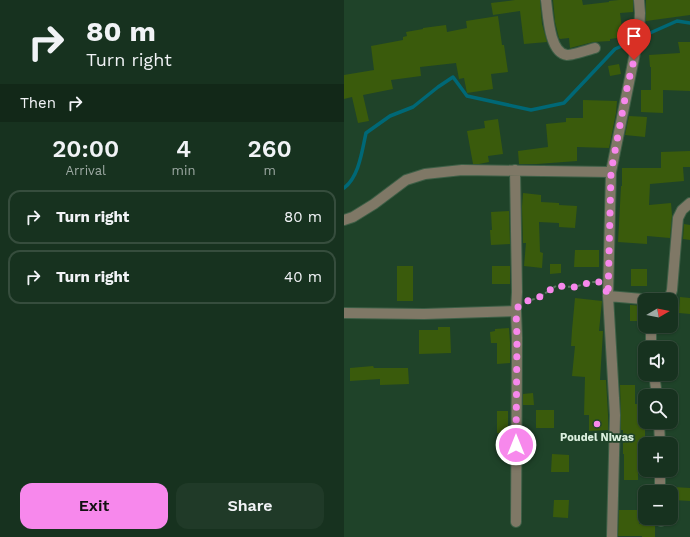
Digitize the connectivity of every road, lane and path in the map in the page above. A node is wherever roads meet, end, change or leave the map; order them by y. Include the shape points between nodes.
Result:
1 (546, 0) edge
2 (639, 0) edge
3 (594, 48) dead end
4 (515, 170) junction
5 (611, 172) junction
6 (690, 202) edge
7 (344, 220) edge
8 (671, 293) edge
9 (608, 296) junction
10 (638, 299) edge
11 (516, 311) junction
12 (344, 313) edge
13 (516, 522) dead end
14 (612, 536) edge

1 - 3 street via 552,39 562,53 568,55
2 - 5 street via 639,33
4 - 5 street
4 - 7 street via 462,170 425,174 406,180 374,204
4 - 11 street
5 - 9 street
6 - 8 street via 678,218
9 - 10 street
9 - 11 path via 604,285 599,282 574,287 556,286 538,298 520,303
9 - 14 street via 615,415
11 - 12 street
11 - 13 street

